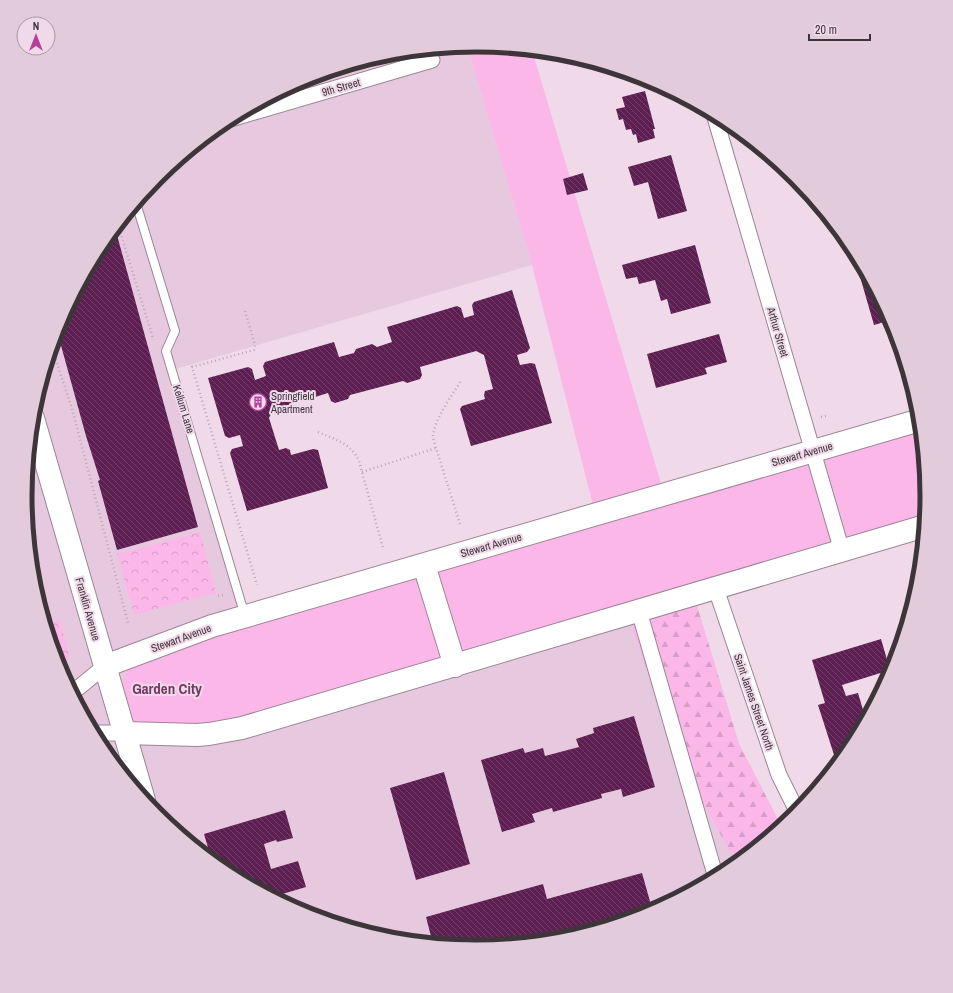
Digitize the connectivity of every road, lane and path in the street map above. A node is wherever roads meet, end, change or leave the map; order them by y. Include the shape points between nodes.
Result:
1 (432, 60) dead end
2 (254, 112) edge
3 (717, 123) edge
4 (138, 209) edge
5 (120, 232) edge
6 (244, 311) dead end
7 (153, 338) dead end
8 (55, 357) edge
9 (461, 381) dead end
10 (826, 416) dead end
11 (822, 417) dead end
12 (914, 422) edge
13 (37, 432) edge
14 (318, 432) dead end
15 (436, 448) junction
16 (813, 452) junction
17 (362, 472) junction
18 (460, 524) dead end
19 (920, 528) edge
20 (383, 548) dead end
21 (842, 551) junction
22 (424, 565) junction
23 (257, 585) dead end
24 (716, 589) junction
25 (222, 595) dead end
26 (218, 596) dead end
27 (639, 611) junction
28 (246, 616) junction
29 (128, 623) dead end
30 (105, 666) junction
31 (455, 666) junction
32 (76, 689) edge
33 (101, 733) edge
34 (125, 733) junction
35 (141, 788) edge
36 (795, 807) edge
37 (714, 872) edge

1 - 2 street, 9th Street
3 - 16 street, Arthur Street
4 - 28 lane, Kellum Lane via 175,331 166,351
5 - 7 path
6 - 23 path via 255,345 254,350 192,367
8 - 29 path via 73,412
9 - 15 path via 435,428 433,438
10 - 11 path
12 - 16 main road, Stewart Avenue
13 - 30 main road, Franklin Avenue
14 - 17 path via 352,449
15 - 17 path
15 - 18 path
16 - 21 street, Arthur Street
16 - 22 main road, Stewart Avenue
17 - 20 path
19 - 21 main road
21 - 24 main road
22 - 28 main road, Stewart Avenue
22 - 31 main road
24 - 27 main road
24 - 36 street, Saint James Street North via 779,775
25 - 26 path
27 - 31 main road
27 - 37 street
28 - 30 main road, Stewart Avenue
30 - 32 street, Stewart Avenue
30 - 34 main road, Franklin Avenue
31 - 34 main road via 242,728 197,735
33 - 34 street
34 - 35 main road, Franklin Avenue

